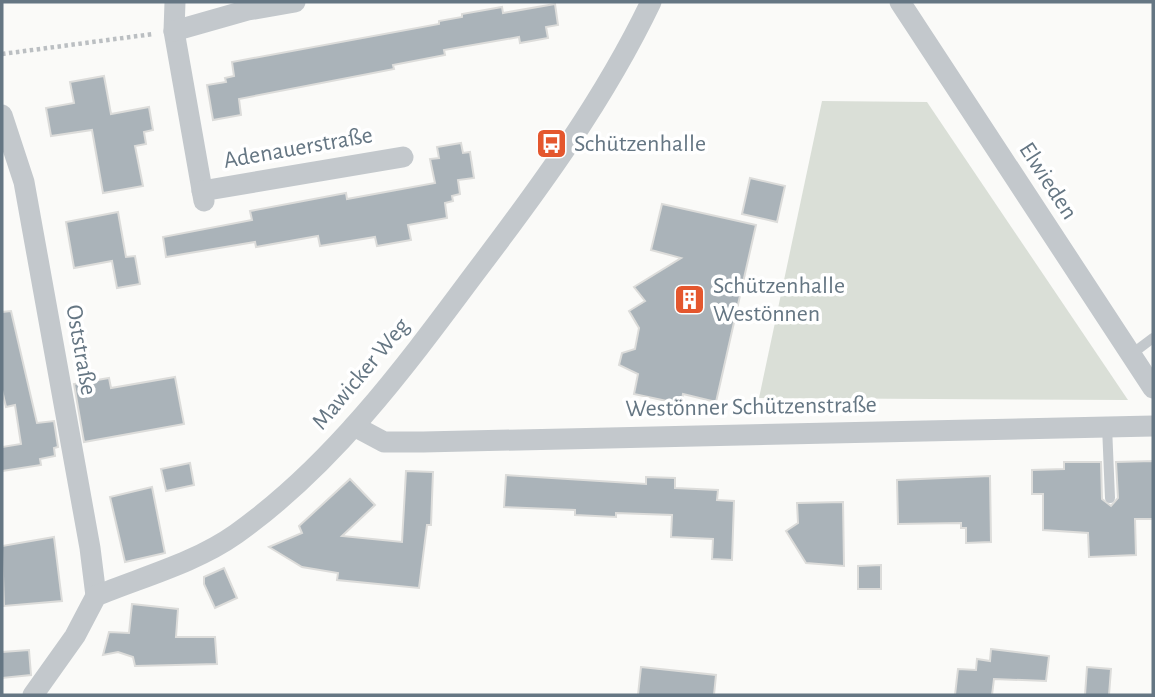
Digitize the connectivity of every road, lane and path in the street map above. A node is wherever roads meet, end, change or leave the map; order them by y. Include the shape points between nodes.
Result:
1 (175, 2) edge
2 (295, 2) edge
3 (651, 2) edge
4 (900, 2) edge
5 (174, 31) junction
6 (2, 54) edge
7 (2, 115) edge
8 (403, 157) dead end
9 (1153, 338) edge
10 (1132, 353) junction
11 (1153, 388) edge
12 (355, 426) junction
13 (1107, 426) junction
14 (1153, 426) edge
15 (1110, 498) dead end
16 (96, 596) junction
17 (33, 695) edge

1 - 5 street, Adenauerstraße
2 - 5 street
3 - 12 street, Mawicker Weg via 626,54 546,178
4 - 10 street, Elwieden
5 - 6 path
5 - 8 street, Adenauerstraße via 203,196
7 - 16 street, Oststraße via 24,182
9 - 10 lane
10 - 11 street, Elwieden
12 - 13 street, Westönner Schützenstraße via 384,442
12 - 16 street, Mawicker Weg via 309,474 235,535 192,558
13 - 14 street, Westönner Schützenstraße
13 - 15 lane
16 - 17 street via 75,636

